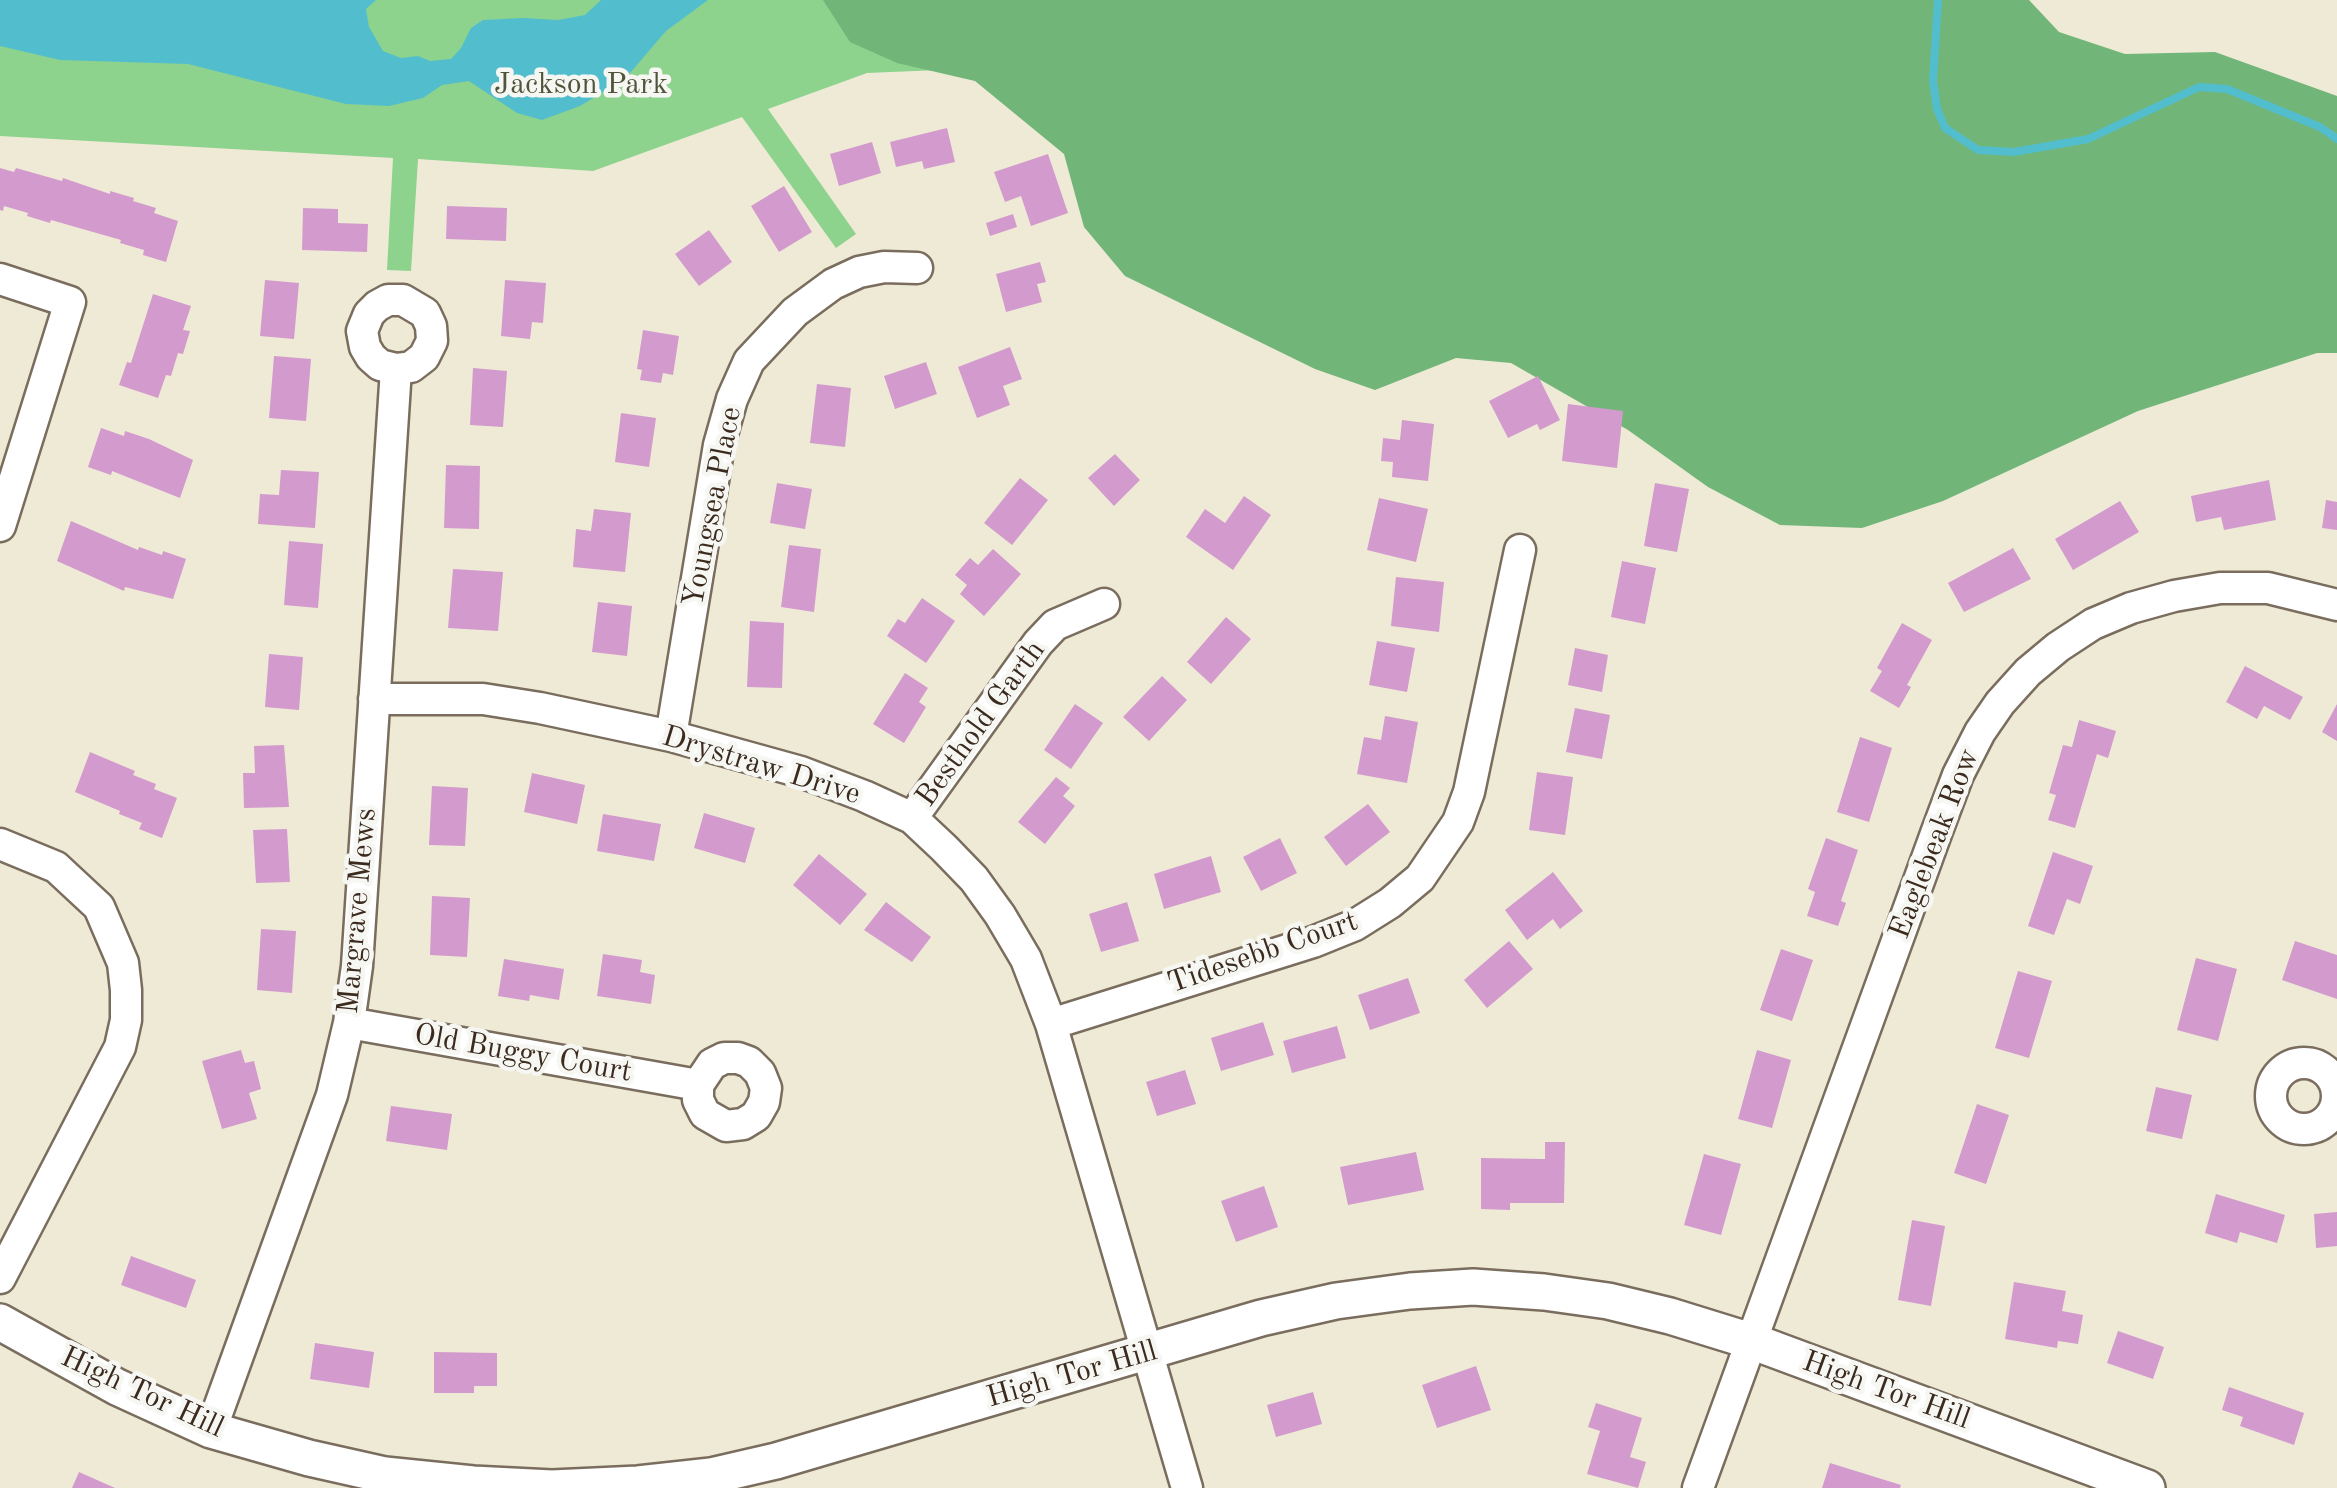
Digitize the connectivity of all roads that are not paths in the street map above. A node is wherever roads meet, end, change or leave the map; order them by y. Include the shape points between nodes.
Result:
1 (917, 268) dead end
2 (0, 279) edge
3 (396, 369) dead end
4 (8, 471) edge
5 (0, 526) edge
6 (1520, 550) dead end
7 (1104, 604) dead end
8 (2337, 605) edge
9 (374, 699) junction
10 (671, 736) junction
11 (912, 818) junction
12 (0, 844) edge
13 (349, 1022) junction
14 (1051, 1024) junction
15 (698, 1085) dead end
16 (0, 1278) edge
17 (0, 1322) edge
18 (1754, 1342) junction
19 (1147, 1353) junction
20 (211, 1430) junction
21 (1186, 1488) edge
22 (1698, 1488) edge
23 (2148, 1488) edge

1 - 10 street, Youngsea Place via 884,267 833,284 795,312 749,362 719,445
2 - 4 street via 70,302
3 - 9 street, Margrave Mews
4 - 5 street
6 - 14 street, Tidesebb Court via 1469,792 1458,822 1420,878 1355,926
7 - 11 street, Besthold Garth via 1054,625
8 - 18 street, Eaglebeak Row via 2268,588 2220,588 2145,604 2069,640 2000,703 1958,775
9 - 10 street, Drystraw Drive via 484,700
9 - 13 street, Margrave Mews
10 - 11 street, Drystraw Drive via 801,772
11 - 14 street, Drystraw Drive via 1000,915
12 - 16 street via 56,867 99,907 123,963 126,990 120,1047
13 - 15 street, Old Buggy Court
13 - 20 street, Margrave Mews via 332,1096
14 - 19 street, Drystraw Drive
17 - 20 street, High Tor Hill
18 - 19 street, High Tor Hill via 1608,1301 1473,1287 1336,1301
18 - 22 street, Eaglebeak Row
18 - 23 street, High Tor Hill
19 - 20 street, High Tor Hill via 776,1460 638,1484 552,1488 385,1475
19 - 21 street, Drystraw Drive

